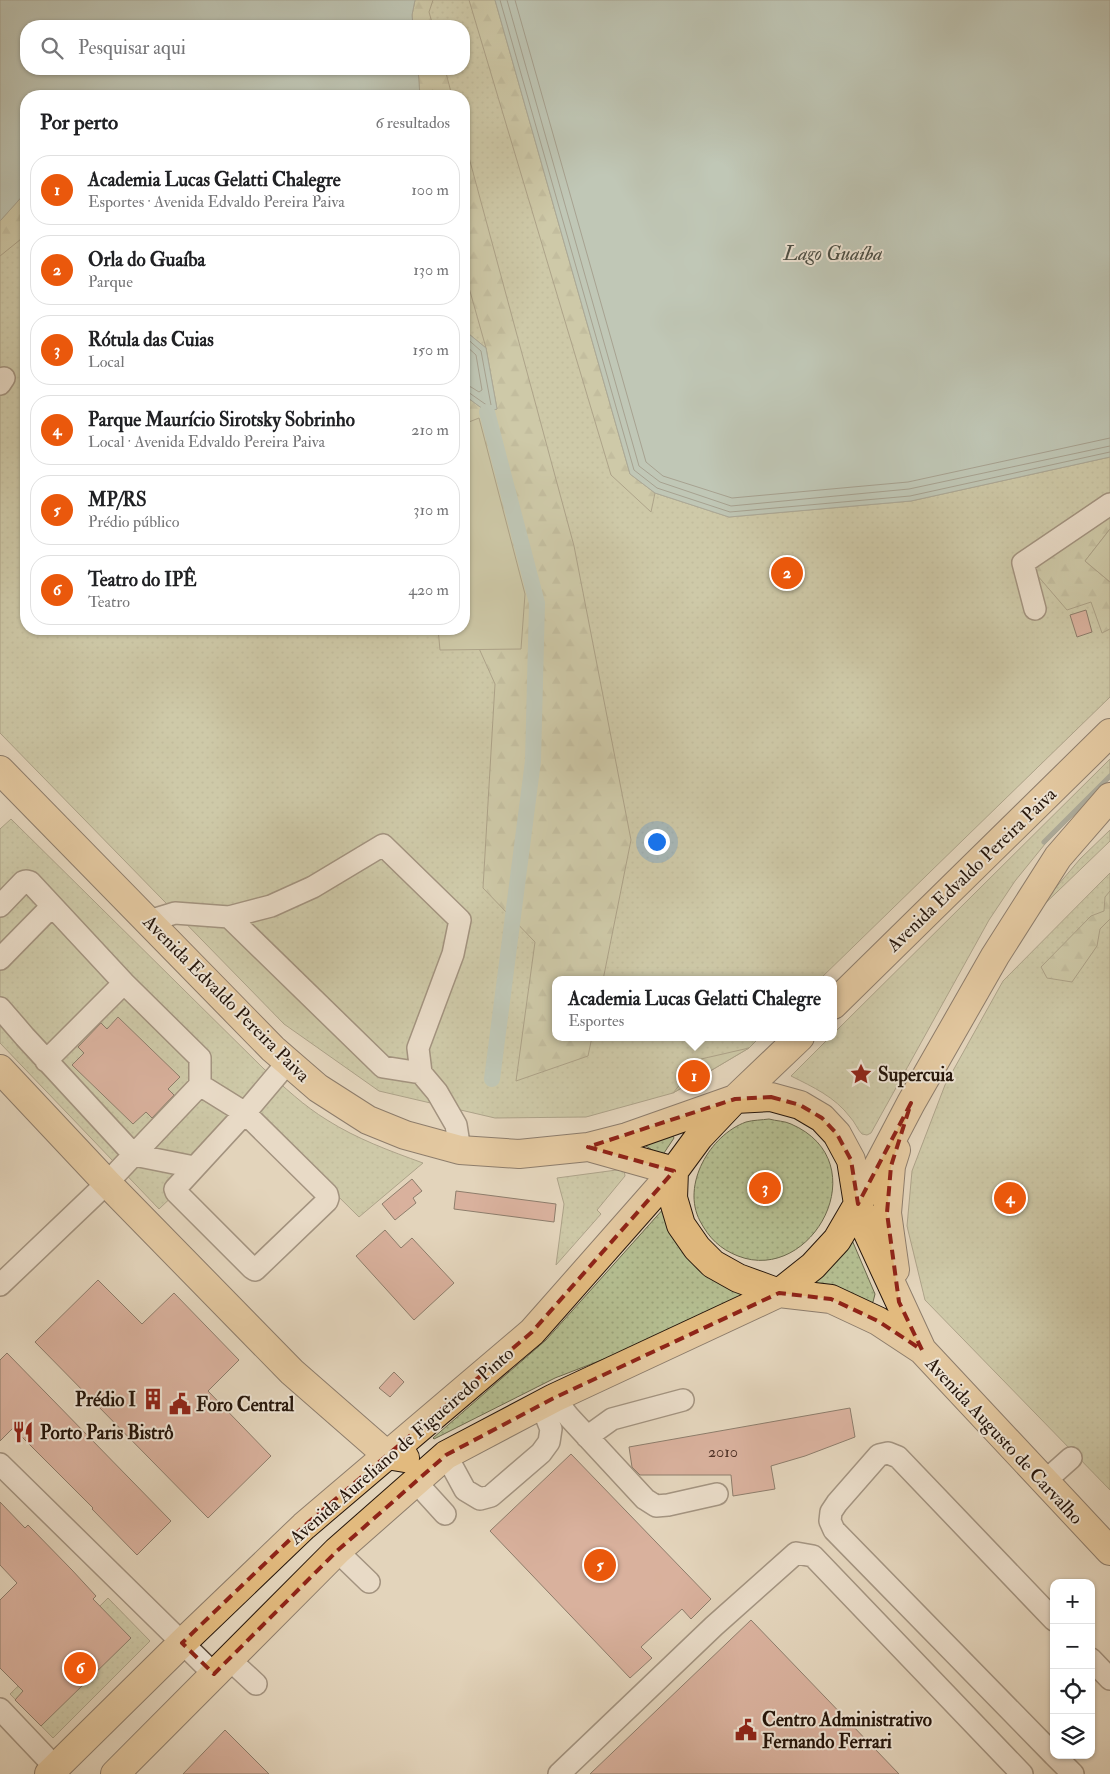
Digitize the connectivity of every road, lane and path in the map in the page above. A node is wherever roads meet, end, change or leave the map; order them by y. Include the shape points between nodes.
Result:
1 (1110, 504) edge
2 (1035, 609) dead end
3 (1110, 733) edge
4 (0, 770) edge
5 (1110, 798) edge
6 (0, 906) edge
7 (52, 906) junction
8 (229, 917) junction
9 (149, 921) junction
10 (0, 959) edge
11 (124, 983) junction
12 (837, 1001) edge
13 (0, 1008) edge
14 (796, 1041) edge
15 (46, 1060) junction
16 (288, 1062) junction
17 (0, 1069) edge
18 (421, 1073) junction
19 (200, 1085) junction
20 (735, 1099) junction
21 (911, 1103) junction
22 (245, 1113) junction
23 (588, 1147) junction
24 (460, 1150) junction
25 (134, 1155) junction
26 (194, 1168) junction
27 (674, 1171) junction
28 (107, 1183) junction
29 (858, 1204) junction
30 (0, 1285) edge
31 (779, 1293) junction
32 (899, 1302) junction
33 (922, 1350) junction
34 (683, 1400) dead end
35 (547, 1401) junction
36 (587, 1437) junction
37 (387, 1455) junction
38 (446, 1455) junction
39 (1071, 1458) dead end
40 (0, 1464) edge
41 (416, 1481) junction
42 (1044, 1482) junction
43 (717, 1494) dead end
44 (445, 1514) dead end
45 (337, 1551) junction
46 (1110, 1551) edge
47 (369, 1582) dead end
48 (1050, 1616) edge
49 (182, 1642) junction
50 (1095, 1663) edge
51 (221, 1667) junction
52 (1110, 1679) edge
53 (256, 1684) dead end
54 (0, 1709) edge
55 (1050, 1751) edge
56 (1058, 1759) edge
57 (52, 1771) edge
58 (116, 1774) edge
59 (559, 1774) edge
60 (1022, 1774) edge
61 (1073, 1774) edge

1 - 2 street via 1023,563
3 - 12 main road, Avenida Edvaldo Pereira Paiva
4 - 9 main road, Avenida Edvaldo Pereira Paiva
5 - 21 main road via 1058,857 995,956
6 - 7 street via 26,881
7 - 10 street
7 - 11 street
8 - 9 street via 175,913
8 - 18 street via 383,1067
8 - 18 street via 271,906 313,887 383,846 460,920 453,954 418,1048
9 - 16 main road, Avenida Edvaldo Pereira Paiva
11 - 15 street
11 - 19 street via 200,1058
13 - 15 street
14 - 20 main road, Avenida Edvaldo Pereira Paiva
15 - 25 street
16 - 22 street
16 - 24 main road, Avenida Edvaldo Pereira Paiva via 318,1088 368,1120 405,1135
17 - 28 main road
18 - 24 street via 437,1092 456,1126
19 - 22 street
19 - 25 street
20 - 23 main road, Avenida Edvaldo Pereira Paiva via 627,1137
20 - 27 main road, Avenida Aureliano de Figueiredo Pinto via 699,1137
20 - 29 main road, Avenida Edvaldo Pereira Paiva via 771,1097 800,1105 822,1118 837,1134 852,1160
21 - 29 main road
21 - 32 main road via 891,1166 887,1213
22 - 26 street
22 - 26 street via 328,1198 256,1270 176,1192 176,1186
23 - 24 main road, Avenida Edvaldo Pereira Paiva via 520,1154
23 - 27 main road, Avenida Edvaldo Pereira Paiva
25 - 26 street
25 - 28 street
27 - 31 main road, Avenida Augusto de Carvalho via 673,1198 681,1226 697,1248 713,1264 738,1278
27 - 37 main road, Avenida Aureliano de Figueiredo Pinto via 532,1332
28 - 30 street
28 - 37 main road via 292,1372
29 - 31 main road via 837,1240 814,1266
29 - 32 main road, Avenida Augusto de Carvalho
31 - 33 main road, Avenida Augusto de Carvalho via 831,1299 878,1321
31 - 35 main road, Avenida Aureliano de Figueiredo Pinto
32 - 33 main road, Avenida Augusto de Carvalho
33 - 42 main road, Avenida Augusto de Carvalho
34 - 36 street via 612,1419
35 - 36 street
35 - 38 main road, Avenida Aureliano de Figueiredo Pinto
35 - 38 street via 551,1429 549,1442 541,1453 491,1496 480,1499 465,1490
36 - 43 street via 645,1499 656,1506
37 - 38 main road via 415,1460
37 - 49 main road, Avenida Aureliano de Figueiredo Pinto via 304,1526
38 - 41 main road, Avenida Aureliano de Figueiredo Pinto
39 - 42 street
40 - 49 street
41 - 44 street
41 - 45 main road, Avenida Aureliano de Figueiredo Pinto
42 - 46 main road, Avenida Augusto de Carvalho
45 - 47 street
45 - 51 main road, Avenida Aureliano de Figueiredo Pinto
48 - 55 street via 898,1457 888,1453 879,1455 831,1512 834,1530
49 - 51 street
49 - 57 main road, Avenida Aureliano de Figueiredo Pinto
50 - 52 street
51 - 53 street
51 - 58 main road, Avenida Aureliano de Figueiredo Pinto
54 - 57 street
56 - 61 street
59 - 60 street via 714,1626 796,1553 813,1556

